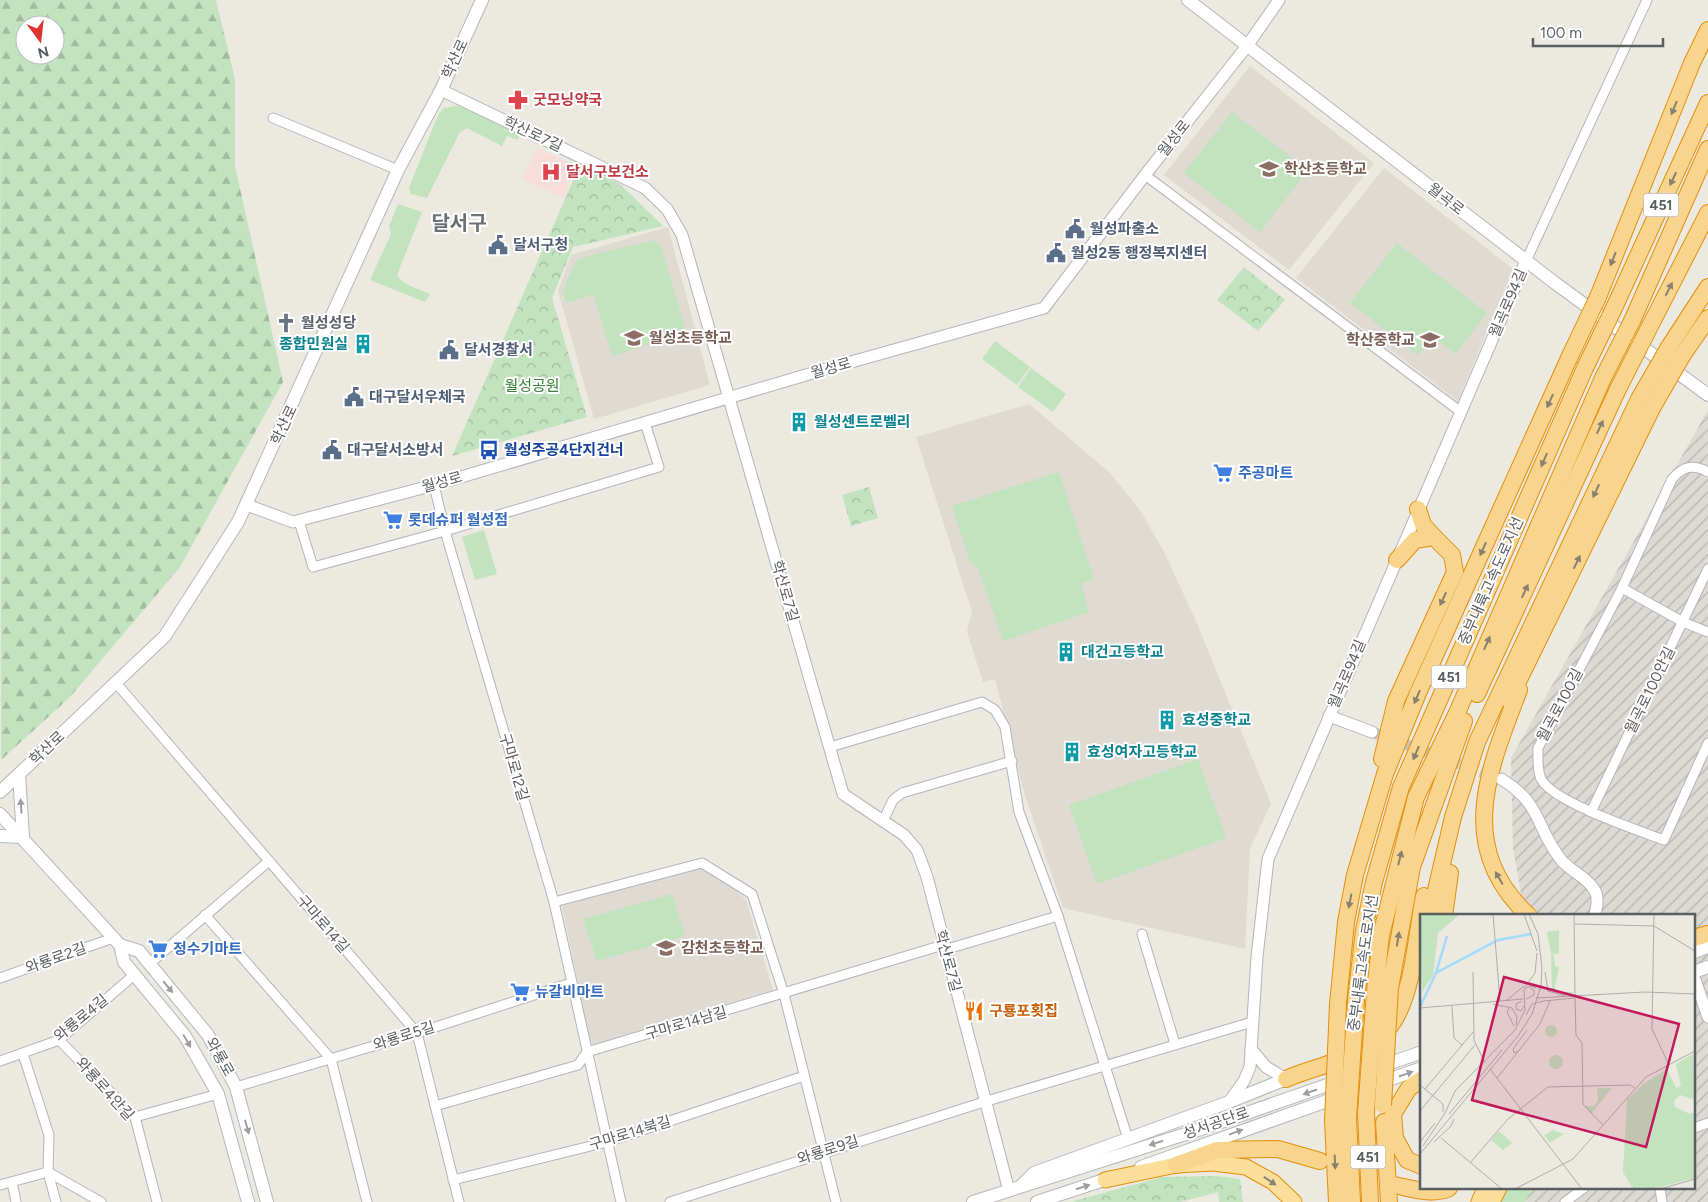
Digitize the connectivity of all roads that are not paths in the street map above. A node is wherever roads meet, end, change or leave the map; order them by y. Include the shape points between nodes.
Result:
1 (482, 0) edge
2 (1188, 0) edge
3 (1279, 0) edge
4 (1647, 0) edge
5 (1708, 30) edge
6 (1247, 46) junction
7 (441, 90) junction
8 (1708, 103) edge
9 (273, 118) dead end
10 (1708, 149) edge
11 (398, 170) junction
12 (1145, 175) junction
13 (1708, 213) edge
14 (1526, 261) junction
15 (1708, 287) edge
16 (1708, 318) edge
17 (1676, 351) junction
18 (1708, 395) edge
19 (731, 398) junction
20 (1646, 404) junction
21 (1461, 412) junction
22 (645, 422) junction
23 (1708, 472) edge
24 (434, 485) junction
25 (247, 505) junction
26 (1418, 509) junction
27 (299, 521) junction
28 (445, 531) junction
29 (1434, 537) junction
30 (1397, 560) junction
31 (1708, 569) edge
32 (1622, 588) junction
33 (1683, 622) junction
34 (1530, 632) junction
35 (1708, 632) edge
36 (1531, 657) junction
37 (116, 683) junction
38 (1329, 716) junction
39 (1372, 732) tunnel mouth
40 (1708, 743) edge
41 (830, 747) junction
42 (1012, 761) junction
43 (19, 774) junction
44 (1501, 779) tunnel mouth
45 (0, 792) edge
46 (1591, 812) junction
47 (0, 814) edge
48 (883, 821) junction
49 (0, 836) edge
50 (23, 837) junction
51 (269, 861) junction
52 (1355, 875) junction
53 (554, 902) junction
54 (1420, 914) edge
55 (1430, 914) edge
56 (1444, 914) edge
57 (1527, 914) edge
58 (1595, 914) edge
59 (205, 915) junction
60 (1420, 915) edge
61 (1058, 916) junction
62 (1142, 934) dead end
63 (116, 941) junction
64 (1708, 947) edge
65 (944, 948) junction
66 (1696, 951) edge
67 (149, 964) junction
68 (1708, 967) edge
69 (1696, 971) edge
70 (134, 974) junction
71 (0, 978) edge
72 (571, 983) junction
73 (1696, 983) edge
74 (1383, 990) junction
75 (784, 994) junction
76 (1708, 1017) edge
77 (1252, 1022) junction
78 (417, 1033) junction
79 (59, 1040) junction
80 (1175, 1044) junction
81 (1251, 1049) junction
82 (587, 1052) junction
83 (1420, 1053) edge
84 (24, 1054) junction
85 (331, 1059) junction
86 (0, 1061) edge
87 (1105, 1065) junction
88 (1420, 1069) edge
89 (804, 1076) junction
90 (1286, 1078) junction
91 (1420, 1080) edge
92 (236, 1087) junction
93 (218, 1094) junction
94 (987, 1101) junction
95 (1229, 1102) junction
96 (435, 1106) junction
97 (134, 1117) junction
98 (1341, 1120) junction
99 (1708, 1122) edge
100 (1696, 1127) edge
101 (1128, 1139) junction
102 (607, 1142) junction
103 (823, 1152) junction
104 (1320, 1161) dead end
105 (1176, 1165) junction
106 (1420, 1165) edge
107 (48, 1172) junction
108 (454, 1180) junction
109 (1105, 1180) junction
110 (12, 1182) junction
111 (0, 1185) edge
112 (1394, 1185) dead end
113 (1420, 1190) edge
114 (1420, 1190) edge
115 (1446, 1190) edge
116 (1484, 1190) edge
117 (1498, 1190) edge
118 (1581, 1190) edge
119 (1013, 1194) edge
120 (16, 1202) edge
121 (56, 1202) edge
122 (101, 1202) edge
123 (157, 1202) edge
124 (248, 1202) edge
125 (267, 1202) edge
126 (367, 1202) edge
127 (459, 1202) edge
128 (621, 1202) edge
129 (670, 1202) edge
130 (836, 1202) edge
131 (973, 1202) edge
132 (1037, 1202) edge
133 (1294, 1202) edge
134 (1337, 1202) edge
135 (1352, 1202) edge
136 (1370, 1202) edge
137 (1389, 1202) edge
138 (1479, 1202) edge
139 (1492, 1202) edge
140 (1565, 1202) edge

1 - 7 main road, 학산로
2 - 6 main road, 월곡로
3 - 6 street, 월성로
4 - 14 street
5 -> 52 highway, bridge via 1598,297 1418,693 1385,774
6 - 12 street, 월성로
6 - 14 main road, 월곡로
7 - 11 main road, 학산로
7 - 19 street, 학산로7길 via 645,188 667,209 682,235 692,263
8 -> 98 highway, 중부내륙고속도로지선 / 451, bridge via 1585,368 1401,787 1364,930
9 - 11 street
74 -> 10 highway, 중부내륙고속도로지선 / 451, bridge via 1381,935 1416,797 1457,713 1602,378 1632,321
11 - 25 main road, 학산로
12 - 19 street, 월성로 via 1044,308
12 - 21 street
74 -> 13 highway, bridge via 1412,867 1459,732 1618,388
14 - 18 main road, 월곡로
14 - 21 street, 월곡로94길
15 - 17 highway
16 - 17 highway
17 - 20 highway, bridge
19 - 22 street, 월성로
19 - 41 street, 학산로7길
20 -> 34 highway
36 -> 20 highway
21 - 26 street, 월곡로94길
22 - 24 street, 월성로
22 - 28 street via 659,468
23 - 32 street, 월곡로100길 via 1691,466 1680,470 1672,479
24 - 27 street, 월성로
24 - 28 street, 구마로12길
25 - 27 street, 월성로 via 293,522
25 - 37 main road, 학산로 via 166,636
26 - 29 highway via 1423,525
26 - 30 street, 월곡로94길
27 - 28 street via 313,568
28 - 53 street, 구마로12길
29 - 30 highway via 1415,540
29 -> 52 highway via 1452,555 1455,572 1396,701
30 - 38 street, 월곡로94길
31 - 33 street, 월곡로100안길
32 - 33 street
32 - 46 street, 월곡로100길 via 1538,748 1541,778 1548,788
33 - 35 street
33 - 46 street, 월곡로100안길
34 - 54 highway via 1468,736 1442,813
34 - 55 highway via 1476,742 1453,817
36 - 56 highway via 1485,745 1448,880
57 -> 36 highway via 1509,894 1495,871 1483,826 1492,762
37 - 43 main road, 학산로
37 - 51 street, 구마로14길
38 - 39 street
38 - 77 street, 월곡로94길 via 1268,859
40 - 46 street, 월곡로100길 via 1664,840
41 - 42 street via 982,702 995,710 1004,727
41 - 48 street, 학산로7길 via 843,794
42 - 48 street via 902,793 893,800
42 - 61 street via 1019,812
43 - 45 main road, 학산로
50 -> 43 main road
44 - 58 street via 1527,798 1552,848 1596,893
47 - 50 main road, 와룡로
48 - 65 street, 학산로7길 via 904,835 917,850
49 - 50 main road
50 - 63 main road, 와룡로
51 - 59 street
51 - 78 street, 구마로14길
52 -> 98 highway, bridge via 1346,922 1338,1004
53 - 72 street, 구마로12길
53 - 75 street via 702,863 752,894
59 - 67 street
59 - 85 street
60 - 90 highway via 1411,979 1391,1025 1345,1058
61 - 65 street, 구마로14남길
61 - 87 street
62 - 80 street
63 - 67 main road, 와룡로 via 139,951
63 - 70 main road, 와룡로 via 124,962
63 - 71 street, 와룡로2길
64 - 66 main road
65 - 75 street, 구마로14남길
65 - 94 street, 학산로7길
67 -> 92 main road, 와룡로 via 208,1035
68 - 69 main road
70 - 79 street, 와룡로4길
70 -> 93 main road, 와룡로 via 185,1036
72 - 78 street, 와룡로5길
72 - 82 street, 구마로12길
73 - 76 street
74 - 136 highway, 중부내륙고속도로지선 / 451, bridge via 1366,1112
74 - 137 highway, bridge via 1383,1106
75 - 82 street, 구마로14남길
75 - 89 street
77 - 80 street, 와룡로9길
77 - 81 street, 월곡로94길
78 - 85 street, 와룡로5길
78 - 96 street, 구마로14길
79 - 84 street, 와룡로4길
79 - 97 street, 와룡로4안길
80 - 87 street, 와룡로9길
81 - 90 street via 1266,1067
81 - 95 street, 월곡로94길 via 1250,1067
82 - 96 street, 구마로14남길 via 578,1065
82 - 102 street, 구마로12길
83 -> 119 main road, 성서공단로
84 - 86 street, 와룡로4길
84 - 107 street via 49,1135
85 - 92 street, 와룡로5길
85 - 126 street
87 - 94 street, 와룡로9길
87 - 101 street
109 -> 88 main road, 성서공단로
89 - 102 street, 구마로14북길
89 - 103 street
90 - 95 main road
91 - 106 highway via 1409,1088 1393,1114 1395,1138 1407,1160
92 -> 125 main road, 와룡로
93 - 97 street
93 - 124 main road, 와룡로
94 - 103 street, 와룡로9길
94 - 119 street, 학산로7길
95 - 101 main road
96 - 108 street, 구마로14길
97 - 123 street, 와룡로4안길
98 -> 134 highway
98 - 135 highway, 중부내륙고속도로지선 / 451
99 - 100 street
101 - 119 main road via 1034,1173
102 - 108 street, 구마로14북길
102 - 128 street, 구마로12길
103 - 129 street, 와룡로9길
103 - 130 street
104 - 105 highway via 1278,1150 1217,1150
105 - 109 highway
105 -> 133 highway via 1213,1163 1246,1166 1273,1182
107 - 110 street
107 - 121 street
107 - 122 street
108 - 127 street, 구마로14길
132 -> 109 main road, 성서공단로
110 - 111 street
110 - 120 street
112 - 113 highway
114 - 115 highway
116 - 138 highway
117 - 139 highway
118 - 140 street
119 - 131 main road, 성서공단로

